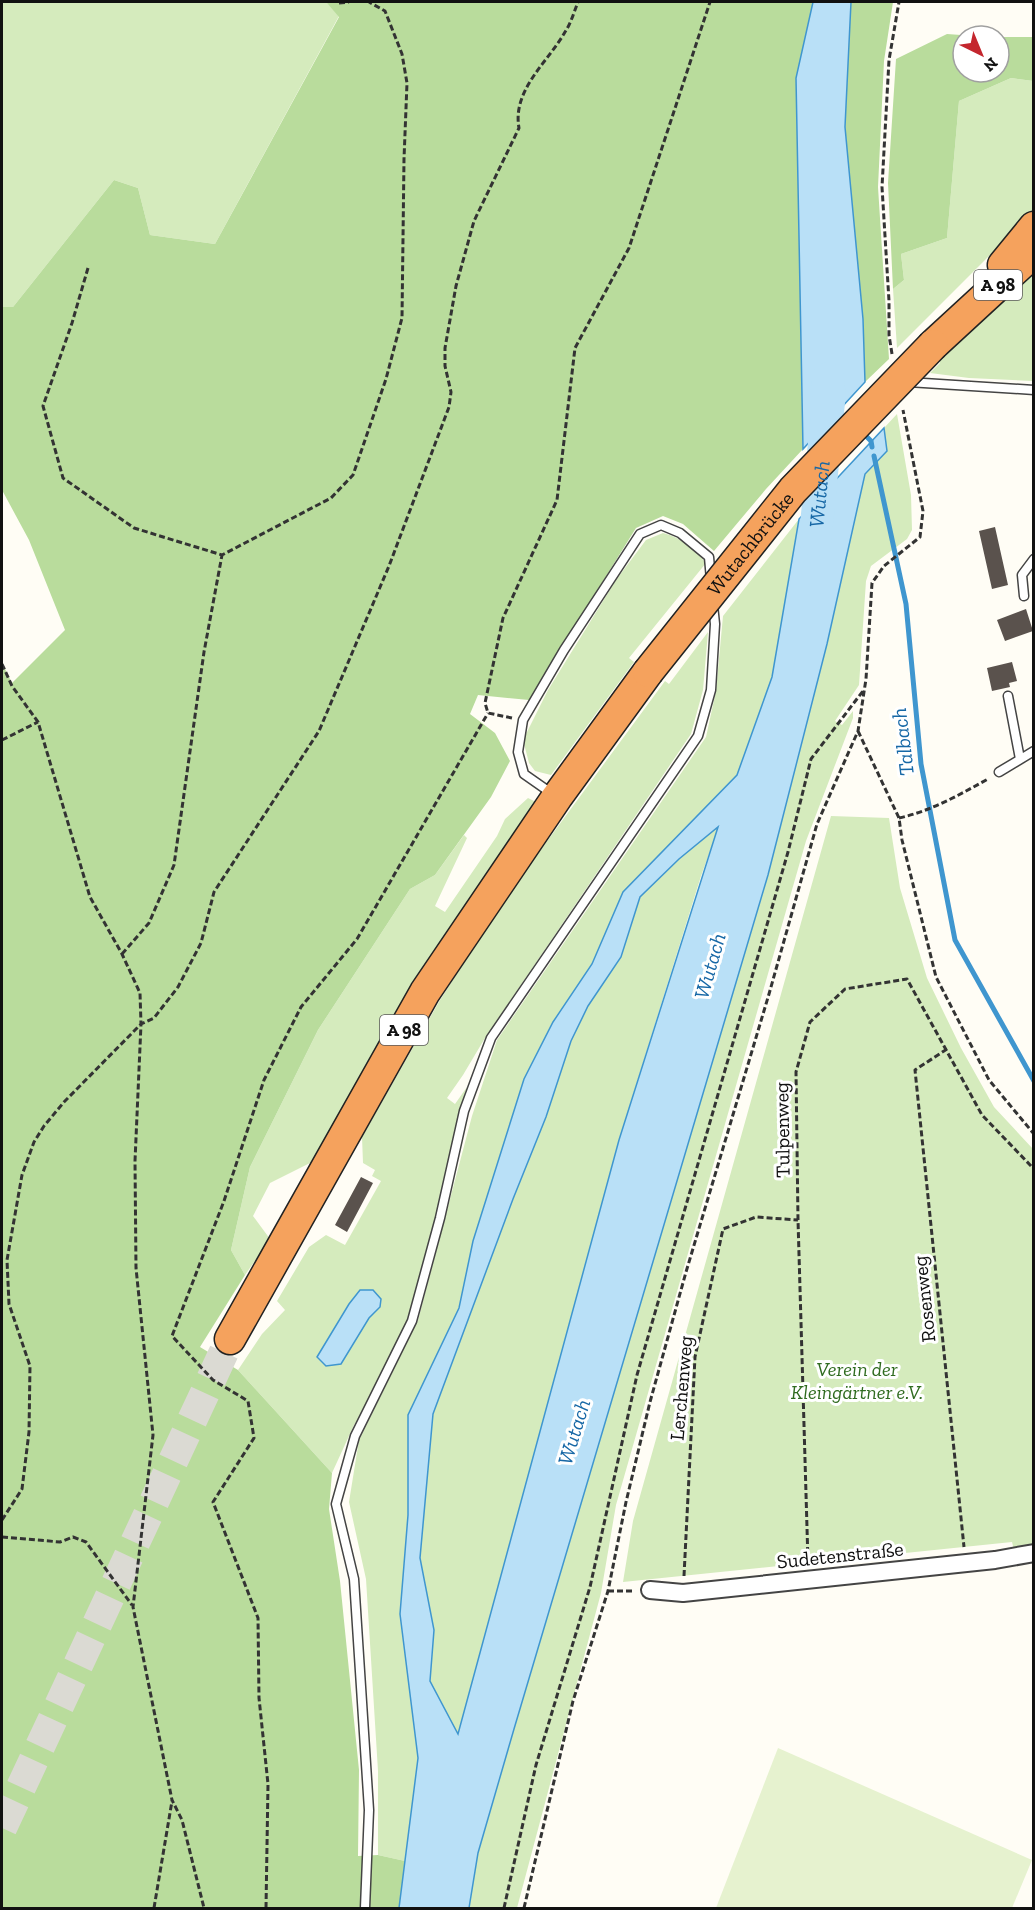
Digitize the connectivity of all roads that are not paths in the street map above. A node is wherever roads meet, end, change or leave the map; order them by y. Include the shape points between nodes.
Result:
1 (1034, 227) edge
2 (1034, 252) edge
3 (963, 317) junction
4 (897, 381) dead end
5 (1034, 390) edge
6 (1034, 559) edge
7 (1024, 596) dead end
8 (1008, 696) dead end
9 (1034, 751) edge
10 (1020, 759) junction
11 (999, 772) road end
12 (557, 797) junction
13 (230, 1340) tunnel mouth
14 (1034, 1554) edge
15 (650, 1590) road end
16 (364, 1908) edge

1 - 3 highway
2 - 3 highway, A 98
3 - 12 highway, Wutachbrücke / A 98, bridge via 793,490 648,672
4 - 5 lane
6 - 7 lane via 1022,575
8 - 10 lane
9 - 10 lane
10 - 11 lane
12 - 13 highway, A 98 via 425,992
12 - 16 lane via 524,774 518,752 523,720 640,534 661,525 680,533 710,557 715,624 711,690 699,736 491,1038 464,1112 412,1321 355,1436 336,1504 354,1579 369,1810
14 - 15 street, Sudetenstraße via 683,1593

